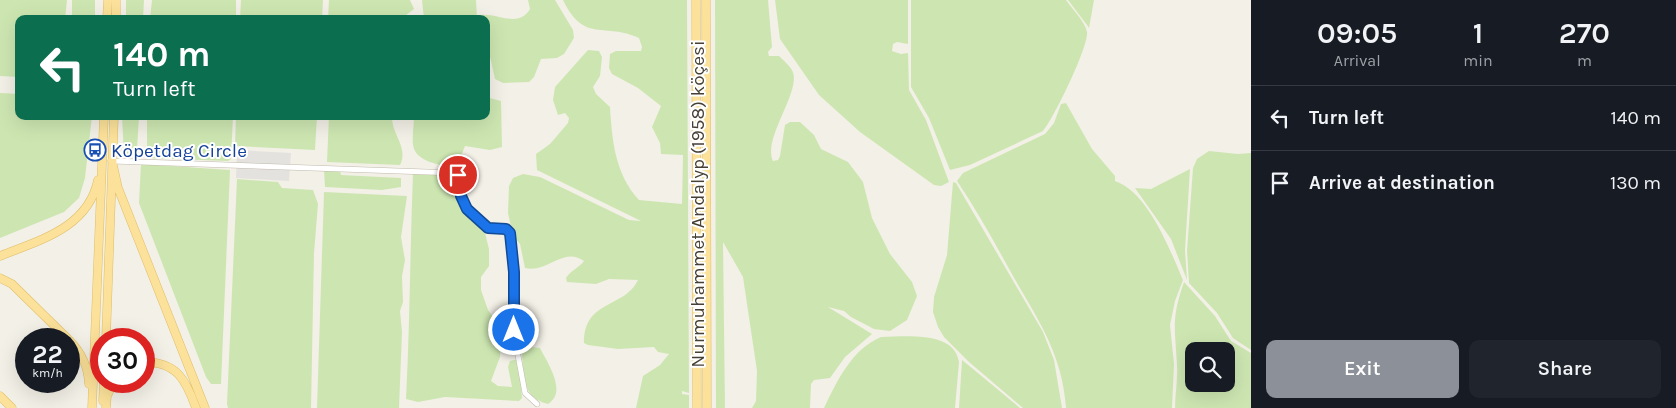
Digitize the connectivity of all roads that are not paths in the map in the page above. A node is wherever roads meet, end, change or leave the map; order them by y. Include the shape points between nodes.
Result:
1 (108, 0) edge
2 (116, 0) edge
3 (696, 0) edge
4 (706, 0) edge
5 (107, 15) edge
6 (116, 15) edge
7 (104, 120) edge
8 (114, 120) edge
9 (102, 158) junction
10 (112, 160) junction
11 (0, 256) edge
12 (0, 278) edge
13 (57, 328) edge
14 (106, 328) edge
15 (80, 354) edge
16 (155, 363) edge
17 (104, 393) edge
18 (108, 393) edge
19 (0, 396) edge
20 (537, 404) dead end
21 (12, 408) edge
22 (91, 408) edge
23 (104, 408) edge
24 (196, 408) edge
25 (205, 408) edge
26 (697, 408) edge
27 (708, 408) edge

1 - 5 main road
2 - 6 main road
3 - 26 main road, Nurmuhammet Andalyp (1958) köçesi
4 - 27 main road, Nurmuhammet Andalyp (1958) köçesi
7 - 9 main road
8 - 10 main road
9 - 11 main road via 96,188 80,217 57,234
9 - 22 main road
10 - 14 main road
10 - 20 street via 456,173 463,202 471,213 488,228 506,229 510,233 514,334 525,393
10 - 25 main road via 118,188
12 - 13 main road via 12,284
15 - 22 main road via 88,370
16 - 24 main road via 174,369 184,380
17 - 23 main road
18 - 23 main road
19 - 21 main road

